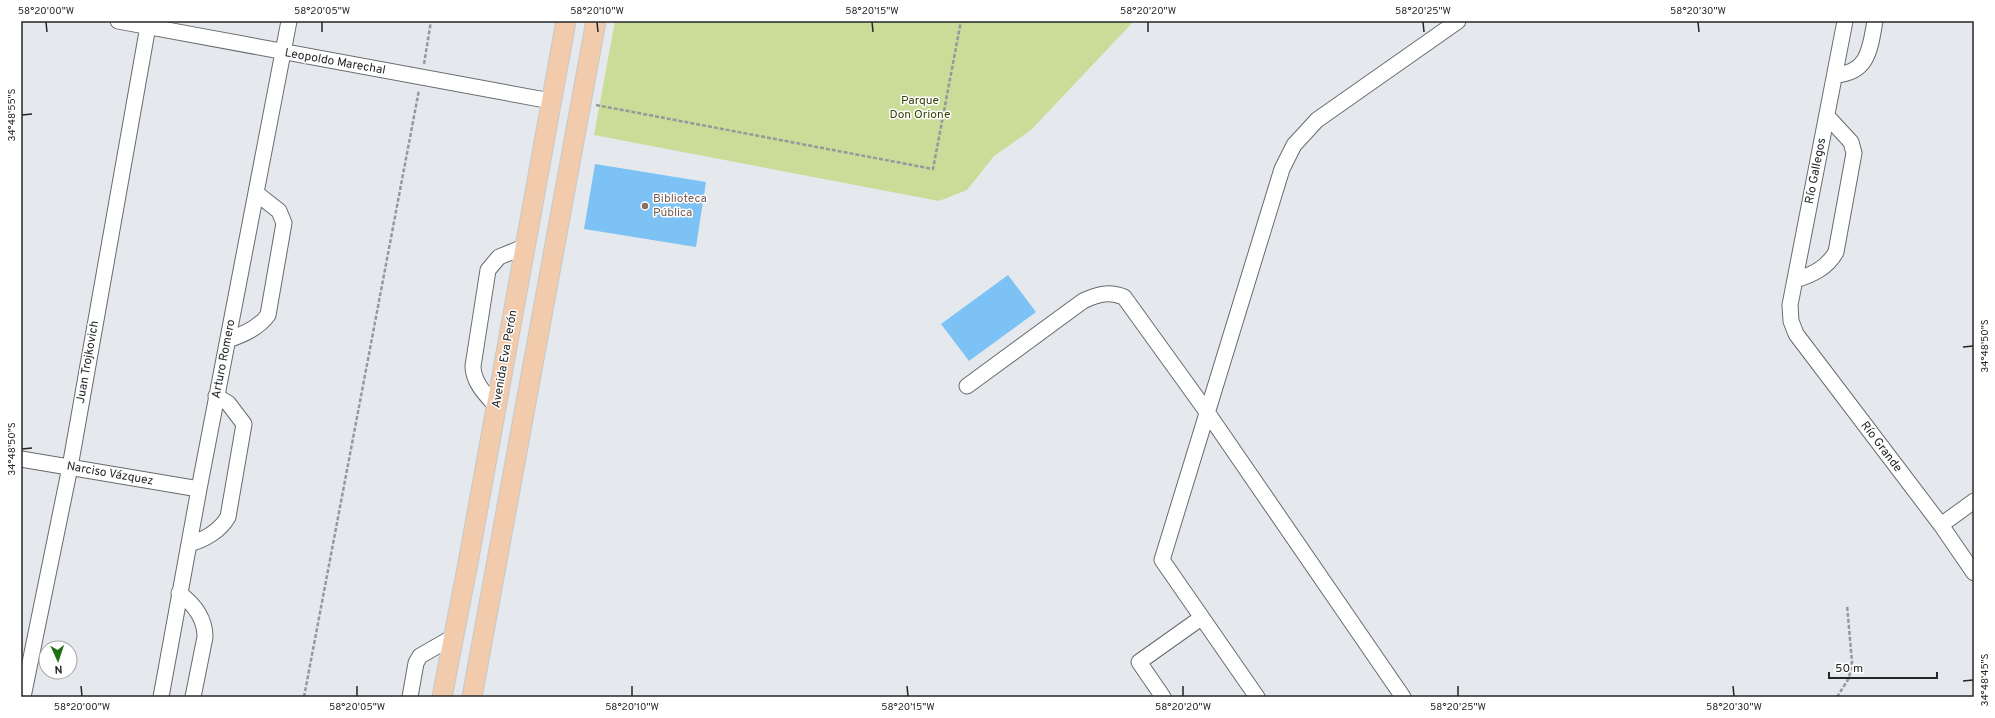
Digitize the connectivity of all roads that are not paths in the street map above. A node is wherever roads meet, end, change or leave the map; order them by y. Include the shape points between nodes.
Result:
1 (289, 21) edge
2 (566, 21) edge
3 (596, 21) edge
4 (1458, 21) edge
5 (1845, 21) edge
6 (1875, 21) edge
7 (125, 22) edge
8 (154, 25) edge
9 (283, 53) junction
10 (1835, 75) junction
11 (552, 101) junction
12 (1827, 116) junction
13 (256, 193) junction
14 (525, 247) junction
15 (553, 253) junction
16 (1795, 280) junction
17 (1791, 321) joint
18 (228, 340) junction
19 (967, 386) dead end
20 (216, 396) junction
21 (496, 406) junction
22 (1207, 412) junction
23 (21, 459) edge
24 (70, 467) junction
25 (198, 489) junction
26 (1974, 501) edge
27 (1941, 525) junction
28 (188, 544) junction
29 (468, 563) junction
30 (495, 567) junction
31 (1974, 572) edge
32 (179, 593) junction
33 (1201, 618) junction
34 (453, 637) junction
35 (23, 697) edge
36 (161, 697) edge
37 (193, 697) edge
38 (410, 697) edge
39 (442, 697) edge
40 (472, 697) edge
41 (1163, 697) edge
42 (1257, 697) edge
43 (1403, 697) edge

1 - 9 street, Arturo Romero
2 - 11 main road, Avenida Eva Perón
3 - 15 main road
4 - 22 street via 1317,120 1294,145 1282,169
5 - 10 street, Río Gallegos
6 - 10 street via 1865,62 1842,75
7 - 8 street, Leopoldo Marechal
8 - 9 street, Leopoldo Marechal
8 - 24 street, Juan Trojkovich
9 - 11 street, Leopoldo Marechal
9 - 13 street, Arturo Romero
10 - 12 street, Río Gallegos
11 - 14 main road, Avenida Eva Perón
12 - 16 street, Río Gallegos
12 - 16 street via 1851,142 1854,153 1836,252 1820,270
13 - 18 street, Arturo Romero
13 - 18 street via 278,211 284,223 268,315 262,323
14 - 15 main road
14 - 21 main road, Avenida Eva Perón
14 - 21 street via 499,257 488,270 473,373
15 - 30 main road
16 - 17 street, Río Gallegos via 1790,305
17 - 27 street, Río Grande via 1796,334
18 - 20 street, Arturo Romero
19 - 22 street via 1084,301 1096,295 1116,294 1124,298
20 - 25 street, Arturo Romero
20 - 28 street via 228,403 244,424 228,517 224,524 201,541
21 - 29 main road, Avenida Eva Perón
22 - 33 street via 1162,560
22 - 43 street
23 - 24 street, Narciso Vázquez
24 - 25 street, Narciso Vázquez
24 - 35 street, Juan Trojkovich
25 - 28 street, Arturo Romero
26 - 27 street
27 - 31 street, Río Grande
28 - 32 street, Arturo Romero
29 - 30 main road
29 - 34 main road, Avenida Eva Perón
30 - 40 main road
32 - 36 street, Arturo Romero
32 - 37 street via 189,600 204,623 205,629
33 - 41 street via 1139,662
33 - 42 street
34 - 38 street via 420,656 416,663
34 - 39 main road, Avenida Eva Perón

